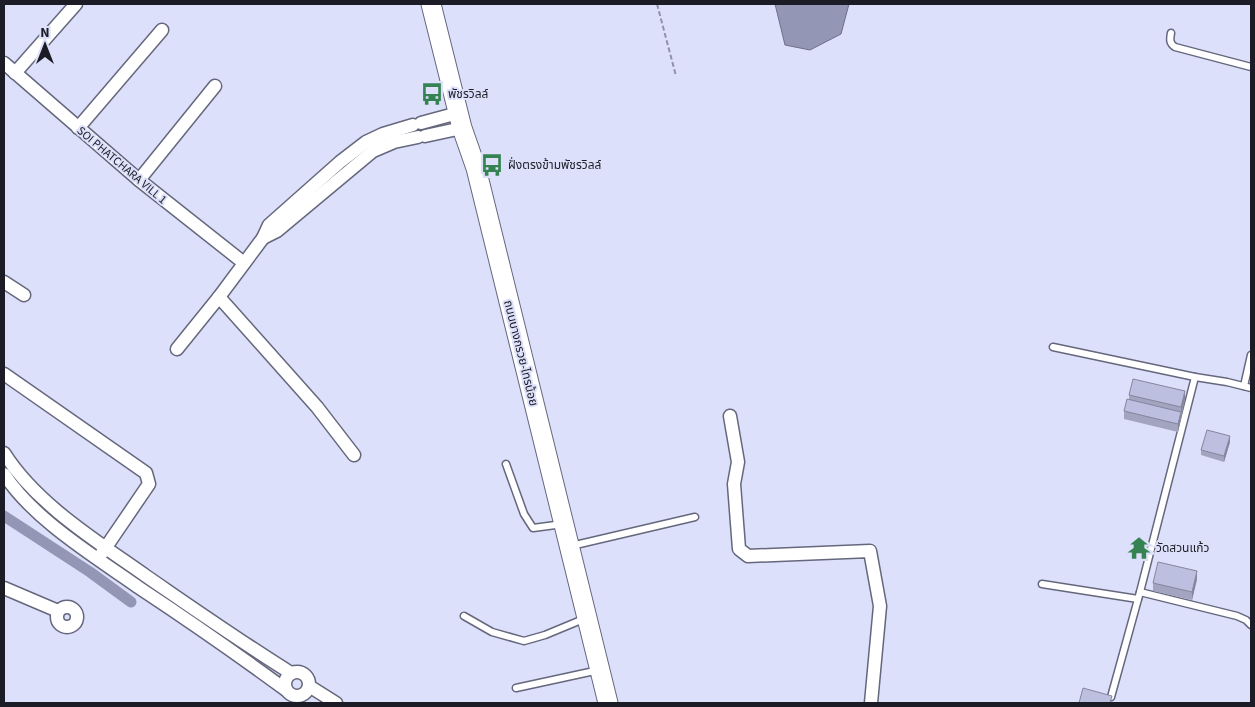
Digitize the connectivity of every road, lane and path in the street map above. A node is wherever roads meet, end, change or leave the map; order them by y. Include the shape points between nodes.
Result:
1 (76, 4) edge
2 (431, 4) edge
3 (657, 4) edge
4 (162, 30) dead end
5 (1171, 33) dead end
6 (4, 63) edge
7 (1251, 67) edge
8 (15, 73) junction
9 (676, 76) dead end
10 (215, 86) dead end
11 (460, 121) junction
12 (78, 128) junction
13 (139, 180) junction
14 (244, 262) junction
15 (4, 282) edge
16 (24, 295) dead end
17 (219, 297) junction
18 (1053, 347) dead end
19 (177, 349) dead end
20 (1251, 355) edge
21 (4, 374) edge
22 (1195, 377) junction
23 (1248, 387) edge
24 (730, 416) dead end
25 (4, 453) edge
26 (354, 456) dead end
27 (506, 464) dead end
28 (4, 474) edge
29 (695, 517) dead end
30 (564, 524) junction
31 (570, 547) junction
32 (106, 548) junction
33 (97, 558) junction
34 (1042, 584) dead end
35 (4, 588) edge
36 (1140, 592) junction
37 (1138, 600) junction
38 (58, 611) dead end
39 (464, 616) dead end
40 (587, 617) junction
41 (1251, 625) edge
42 (240, 649) junction
43 (600, 670) junction
44 (291, 673) junction
45 (309, 686) junction
46 (516, 688) dead end
47 (286, 690) junction
48 (1111, 697) edge
49 (303, 700) edge
50 (336, 703) edge
51 (608, 703) edge
52 (871, 703) edge

1 - 8 street
2 - 11 main road, ถนนบางกรวย-ไทรน้อย
3 - 9 path
4 - 12 street
5 - 7 lane via 1170,41 1175,47
6 - 8 street, SOI PHATCHARA VILL 1
8 - 12 street, SOI PHATCHARA VILL 1
10 - 13 street
11 - 14 street via 419,131 394,142 370,146 357,163 277,231 263,238
11 - 30 main road, ถนนบางกรวย-ไทรน้อย via 476,168
12 - 13 street, SOI PHATCHARA VILL 1
13 - 14 street, SOI PHATCHARA VILL 1
14 - 17 street
15 - 16 street
17 - 19 street
17 - 26 street via 317,408
18 - 22 lane
20 - 23 lane
21 - 32 street via 146,473 149,484
22 - 23 lane
22 - 36 lane
24 - 52 street via 738,462 734,484 739,549 748,556 870,552 880,606
25 - 32 street via 29,487
27 - 30 lane via 524,514 533,528
28 - 33 street via 15,492 42,517
29 - 31 lane
30 - 31 main road, ถนนบางกรวย-ไทรน้อย
31 - 40 main road, ถนนบางกรวย-ไทรน้อย
32 - 33 street
32 - 42 street
33 - 42 street
34 - 37 lane
35 - 38 street
36 - 37 lane
36 - 41 lane via 1237,616
37 - 48 lane
39 - 40 lane via 492,632 524,640 545,635
40 - 43 main road, ถนนบางกรวย-ไทรน้อย
42 - 44 street
42 - 47 street
43 - 46 lane
43 - 51 main road, ถนนบางกรวย-ไทรน้อย
44 - 45 street via 304,674
44 - 47 street via 285,680
45 - 49 street
45 - 50 street
47 - 49 street

